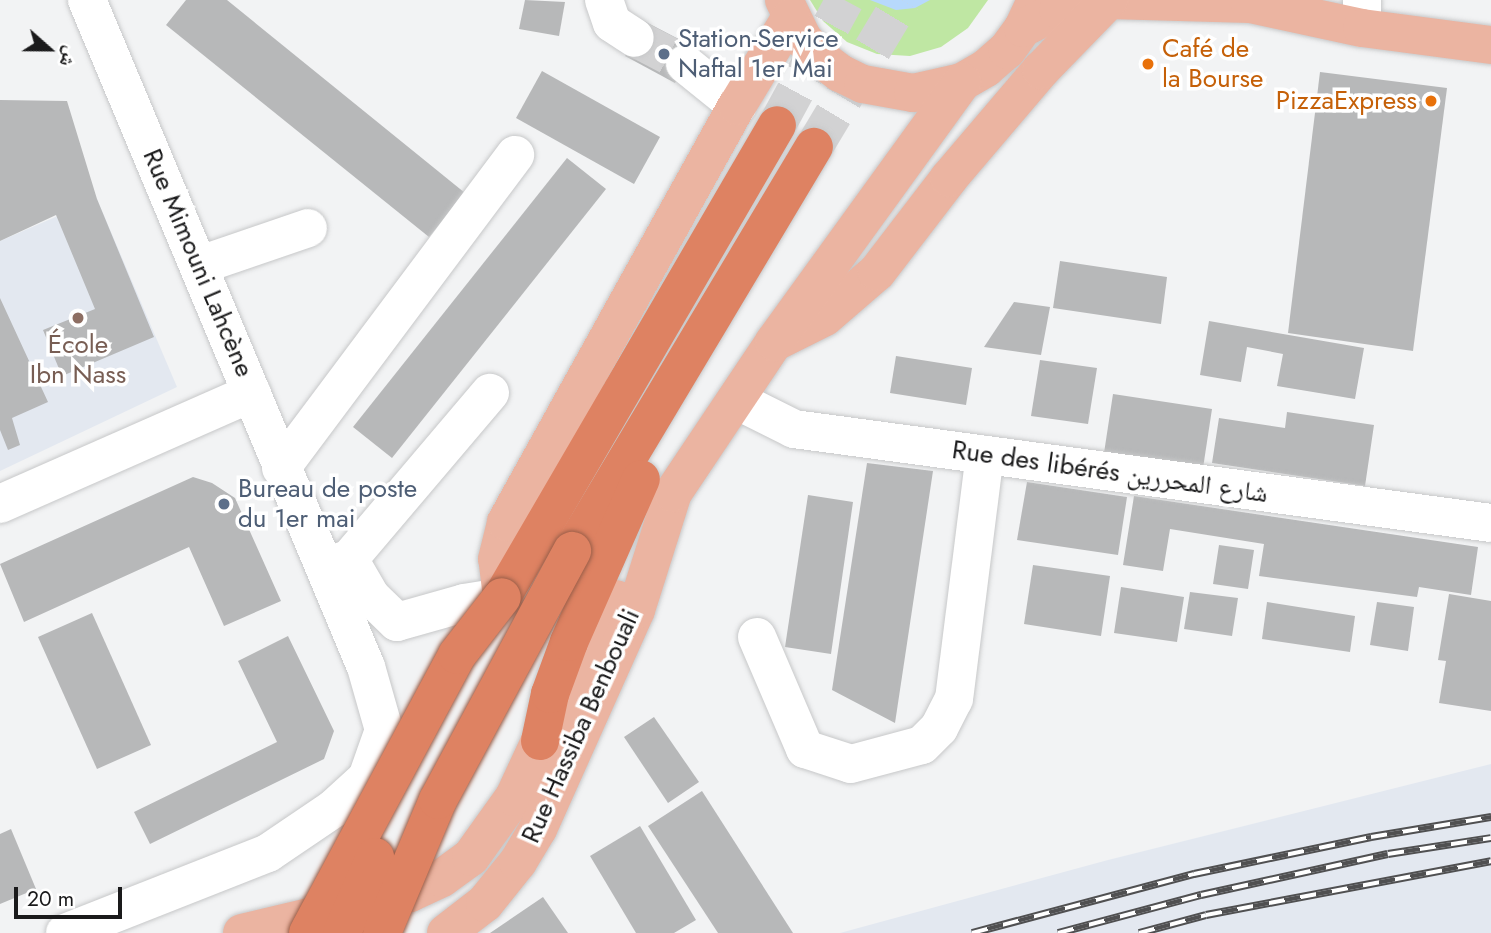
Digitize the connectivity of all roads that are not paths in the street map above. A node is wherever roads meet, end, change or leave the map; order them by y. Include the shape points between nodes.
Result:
1 (87, 0) edge
2 (604, 0) edge
3 (1109, 0) edge
4 (1246, 1) edge
5 (784, 5) edge
6 (1029, 14) edge
7 (1362, 14) edge
8 (635, 38) tunnel mouth
9 (1491, 45) edge
10 (685, 64) tunnel mouth
11 (962, 82) junction
12 (737, 106) junction
13 (777, 125) tunnel mouth
14 (814, 147) tunnel mouth
15 (515, 155) dead end
16 (308, 228) dead end
17 (200, 265) junction
18 (703, 329) junction
19 (774, 342) junction
20 (252, 393) junction
21 (490, 393) dead end
22 (736, 400) junction
23 (985, 455) junction
24 (281, 468) junction
25 (673, 493) junction
26 (0, 503) edge
27 (1491, 523) edge
28 (337, 563) junction
29 (502, 597) junction
30 (757, 637) dead end
31 (540, 741) junction
32 (65, 933) edge
33 (242, 933) edge
34 (308, 933) edge
35 (342, 933) edge
36 (382, 933) edge
37 (446, 933) edge

1 - 17 street, Rue Mimouni Lahcène
2 - 8 street via 612,23
3 - 4 main road
3 - 6 main road
3 - 19 main road via 1041,69 877,272 825,317
4 - 7 main road
5 - 11 main road via 820,58 863,84 913,93
5 - 12 main road
6 - 11 main road via 1007,50
7 - 9 main road
10 - 12 street
11 - 19 main road, Rue Hassiba Benbouali
12 - 29 main road via 506,522 497,559
13 - 29 highway
14 - 18 highway
15 - 24 street
16 - 17 street
17 - 20 street, Rue Mimouni Lahcène
18 - 31 highway via 680,396 569,642 550,694
18 - 36 highway, bridge via 572,551 438,800
19 - 22 main road, Rue Hassiba Benbouali
20 - 24 street, Rue Mimouni Lahcène
20 - 26 street
21 - 28 street
22 - 23 street, Rue des libérés شارع المحررين via 794,429
22 - 25 main road, Rue Hassiba Benbouali
23 - 27 street, Rue des libérés شارع المحررين
23 - 30 street via 954,699 939,728 922,745 851,764 806,749
24 - 28 street, Rue Mimouni Lahcène via 307,526
25 - 31 main road, Rue Hassiba Benbouali
25 - 37 main road, Rue Hassiba Benbouali via 636,610 538,829 485,903
28 - 29 street via 397,622
28 - 32 street via 384,730 367,778 333,809 268,853
29 - 34 highway, bridge via 457,655
29 - 35 highway, bridge
31 - 33 main road, Rue Hassiba Benbouali via 494,828 471,857 442,878 410,892

